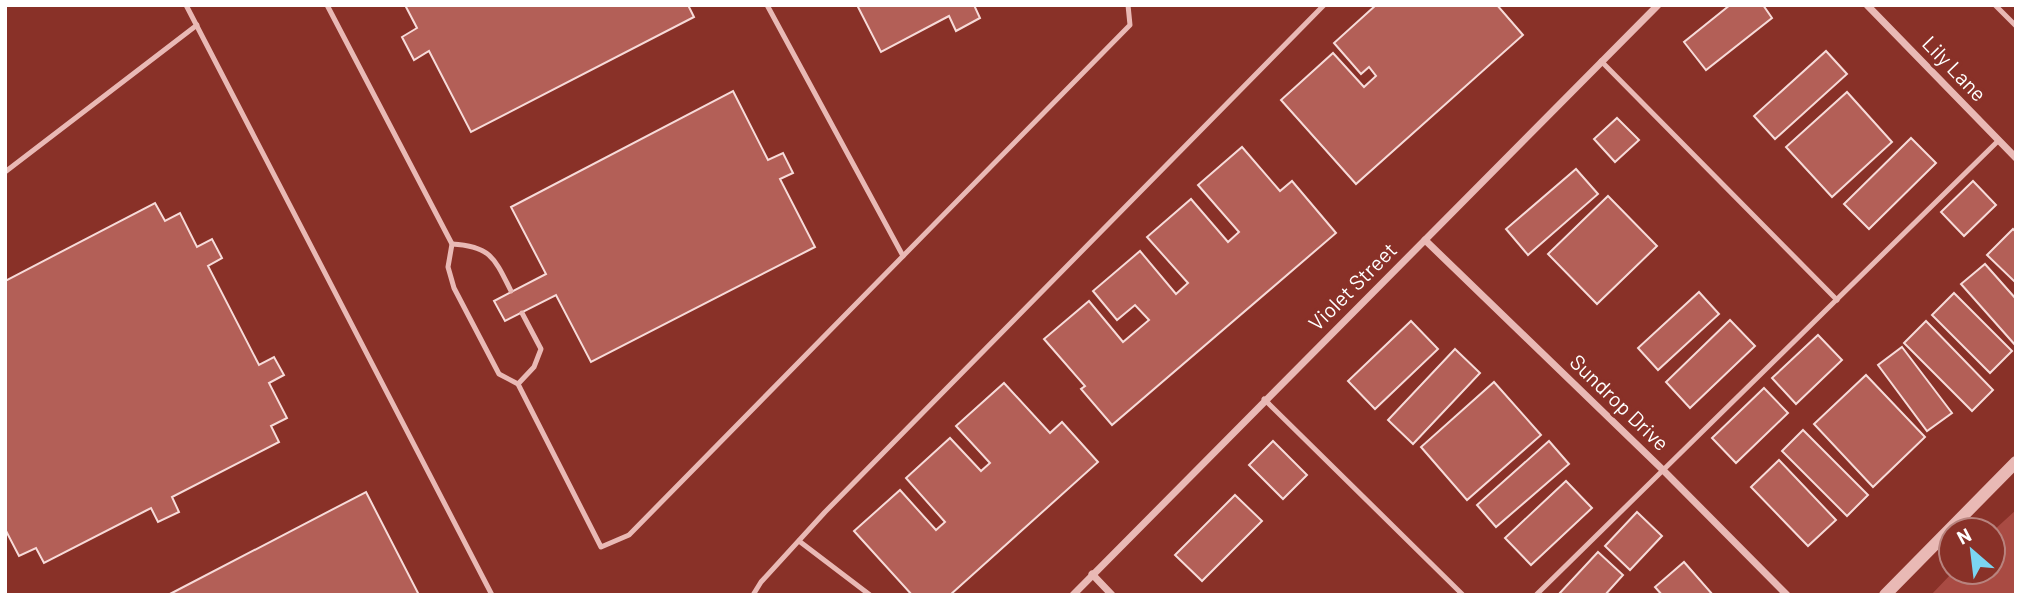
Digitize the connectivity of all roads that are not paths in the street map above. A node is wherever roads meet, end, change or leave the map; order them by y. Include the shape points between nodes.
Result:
1 (186, 5) edge
2 (327, 5) edge
3 (767, 5) edge
4 (1128, 5) edge
5 (1324, 5) edge
6 (1658, 5) edge
7 (1867, 5) edge
8 (1995, 5) edge
9 (197, 25) junction
10 (2016, 26) edge
11 (1601, 61) junction
12 (1999, 140) junction
13 (2016, 158) edge
14 (5, 172) edge
15 (1425, 240) junction
16 (452, 244) junction
17 (903, 256) junction
18 (512, 292) dead end
19 (1837, 300) junction
20 (522, 313) dead end
21 (519, 384) junction
22 (1264, 399) junction
23 (2016, 461) edge
24 (1663, 470) junction
25 (799, 541) junction
26 (1092, 574) junction
27 (492, 595) edge
28 (753, 595) edge
29 (870, 595) edge
30 (1073, 595) edge
31 (1112, 595) edge
32 (1463, 595) edge
33 (1536, 595) edge
34 (1787, 595) edge
35 (1885, 595) edge

1 - 9 lane
2 - 16 lane
3 - 17 lane
4 - 17 lane via 1130,25
5 - 25 lane
6 - 11 street, Violet Street
7 - 12 street, Lily Lane
8 - 10 lane
9 - 14 lane
9 - 27 lane
11 - 15 street, Violet Street
11 - 19 lane
12 - 13 street, Lily Lane
12 - 19 lane
15 - 22 street, Violet Street
15 - 24 street, Sundrop Drive
16 - 18 lane via 474,245 493,256
16 - 21 lane via 448,267 454,288 499,374
17 - 21 lane via 629,535 601,547
19 - 24 lane
20 - 21 lane via 541,349 534,367
22 - 26 street, Violet Street
22 - 32 lane
23 - 35 street
24 - 33 lane
24 - 34 street, Sundrop Drive
25 - 28 lane
25 - 29 lane
26 - 30 street, Violet Street
26 - 31 street

